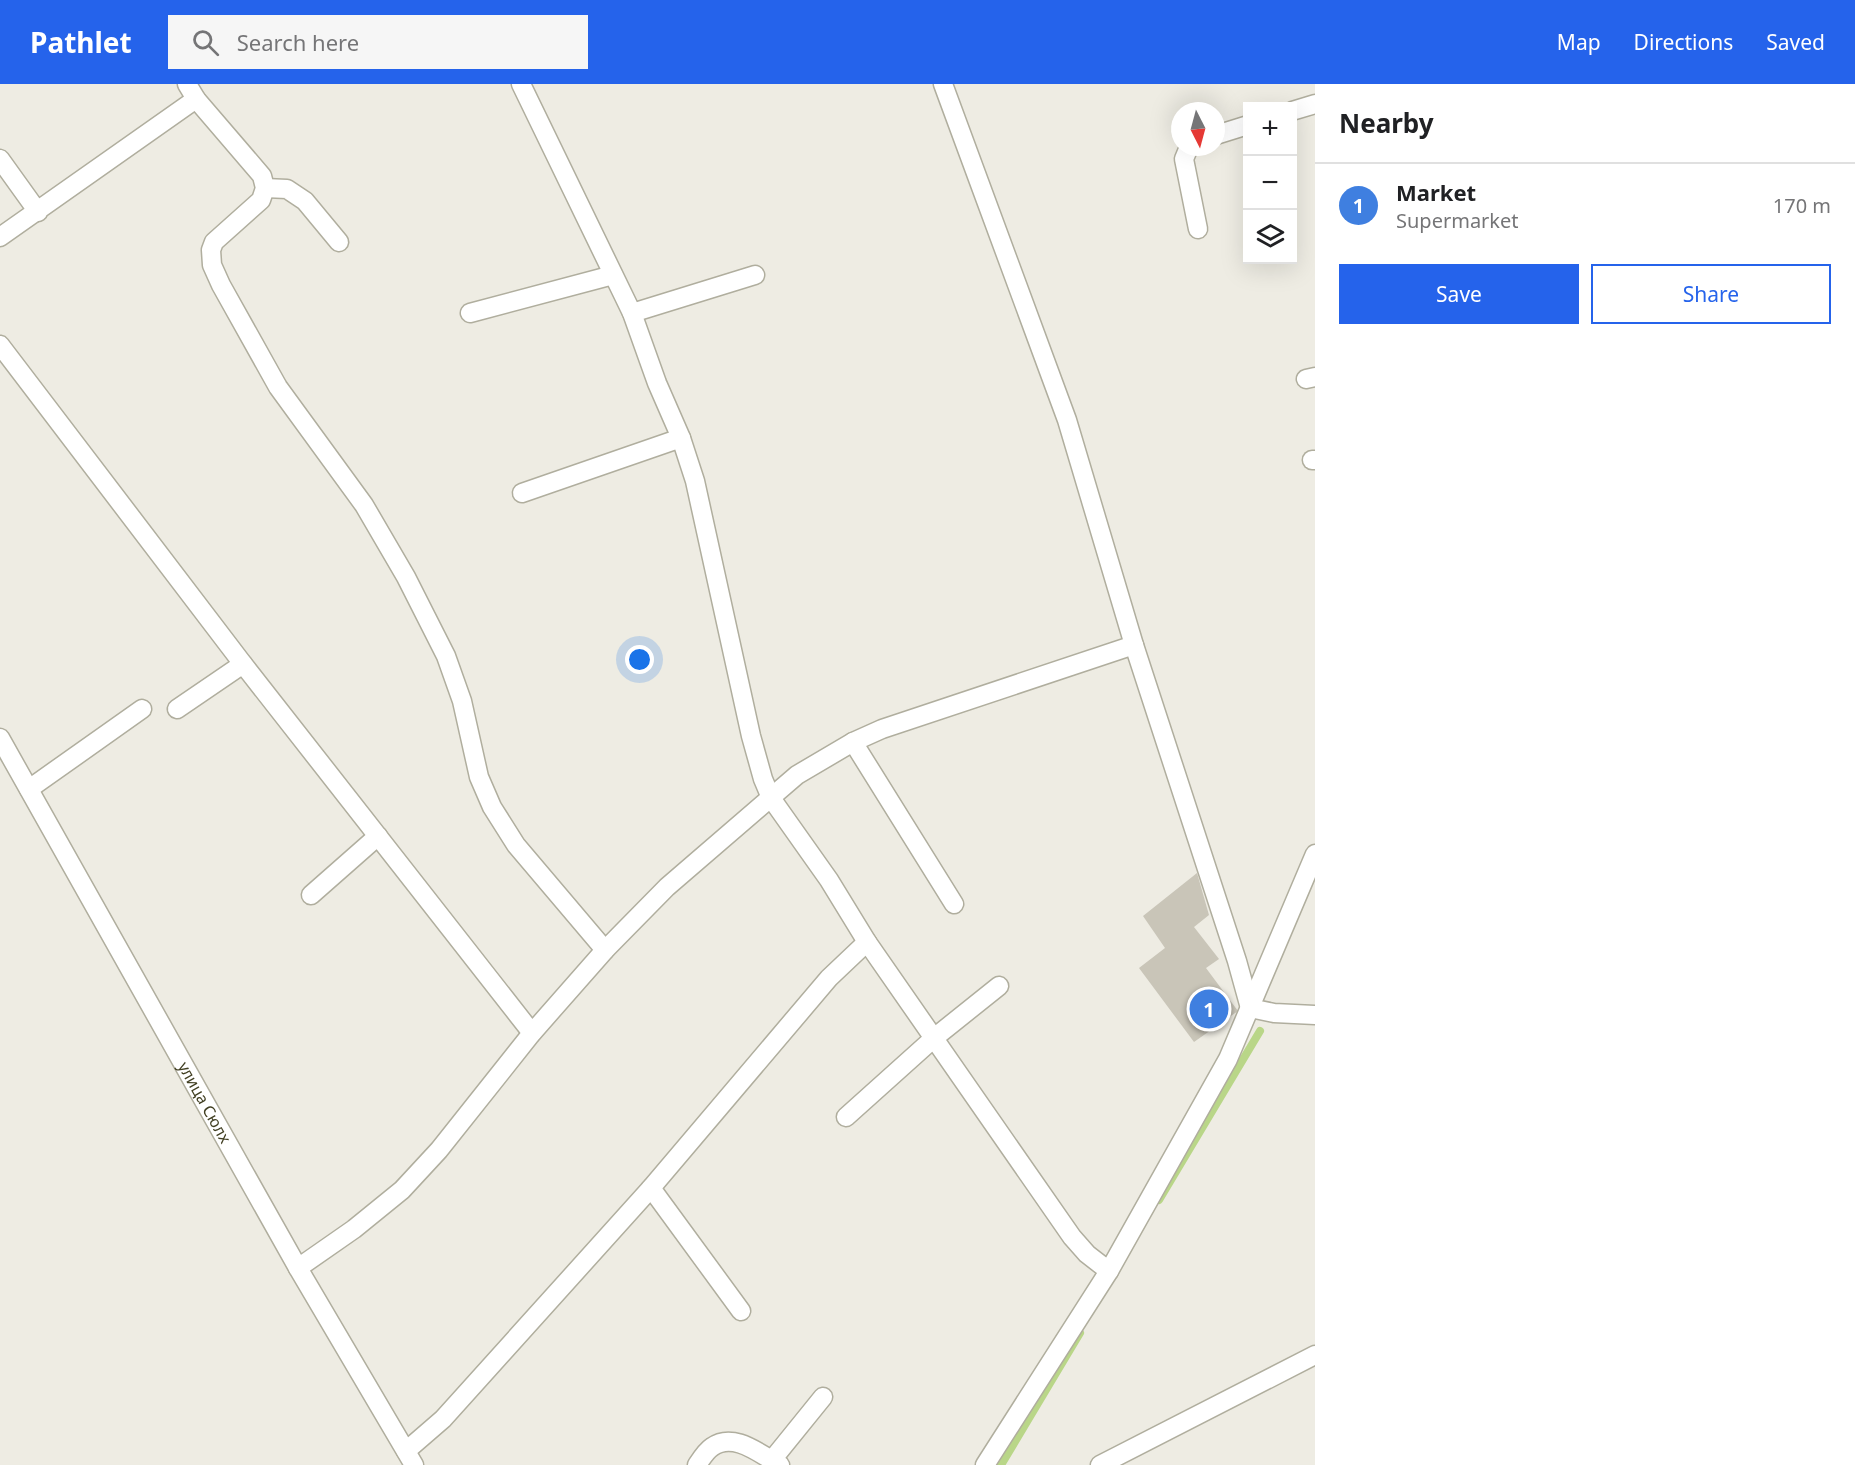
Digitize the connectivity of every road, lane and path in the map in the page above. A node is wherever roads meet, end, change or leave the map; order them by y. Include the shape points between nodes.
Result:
1 (521, 84) edge
2 (943, 84) edge
3 (191, 92) edge
4 (1315, 104) edge
5 (1297, 110) edge
6 (1243, 127) edge
7 (1225, 132) edge
8 (1185, 156) edge
9 (0, 159) edge
10 (265, 188) junction
11 (38, 212) junction
12 (1198, 229) dead end
13 (0, 237) edge
14 (339, 242) dead end
15 (613, 274) junction
16 (755, 275) dead end
17 (470, 313) dead end
18 (632, 313) junction
19 (0, 345) edge
20 (681, 438) junction
21 (522, 493) dead end
22 (1134, 645) junction
23 (243, 664) junction
24 (142, 709) dead end
25 (177, 709) dead end
26 (0, 738) edge
27 (853, 742) junction
28 (29, 789) junction
29 (771, 798) junction
30 (378, 836) junction
31 (1315, 854) edge
32 (311, 895) dead end
33 (954, 904) dead end
34 (867, 942) junction
35 (605, 950) junction
36 (999, 986) dead end
37 (1250, 1008) junction
38 (1315, 1015) edge
39 (532, 1033) junction
40 (934, 1038) junction
41 (846, 1117) dead end
42 (651, 1188) junction
43 (298, 1268) junction
44 (1109, 1271) junction
45 (741, 1311) dead end
46 (1315, 1355) edge
47 (823, 1397) dead end
48 (410, 1458) edge
49 (1112, 1462) edge
50 (776, 1463) edge
51 (697, 1465) edge
52 (985, 1465) edge

1 - 15 street
2 - 22 street via 1067,420
3 - 10 street via 262,176
3 - 11 street
4 - 5 street
6 - 7 street
8 - 12 street
9 - 11 street
10 - 14 street via 287,189 305,201
10 - 35 street via 261,200 214,242 212,265 279,387 364,505 406,577 446,656 462,701 479,777 492,807 516,845
11 - 13 street
15 - 17 street
15 - 18 street
16 - 18 street
18 - 20 street
19 - 23 street
20 - 21 street
20 - 29 street via 695,481 751,736
22 - 27 street
22 - 37 street
23 - 25 street
23 - 30 street
24 - 28 street
26 - 28 street, улица Сюлх
27 - 29 street via 797,775
27 - 33 street
28 - 43 street, улица Сюлх
29 - 34 street
29 - 35 street via 667,887
30 - 32 street
30 - 39 street
31 - 37 street
34 - 40 street
34 - 42 street via 829,978
35 - 39 street
36 - 40 street
37 - 38 street
37 - 44 street via 1228,1059
39 - 43 street via 402,1190
40 - 41 street
40 - 44 street via 1072,1237
42 - 45 street
42 - 48 street
43 - 48 street, улица Сюлх
44 - 52 street
46 - 49 street
47 - 50 street
50 - 51 street via 741,1443 724,1441 711,1447

